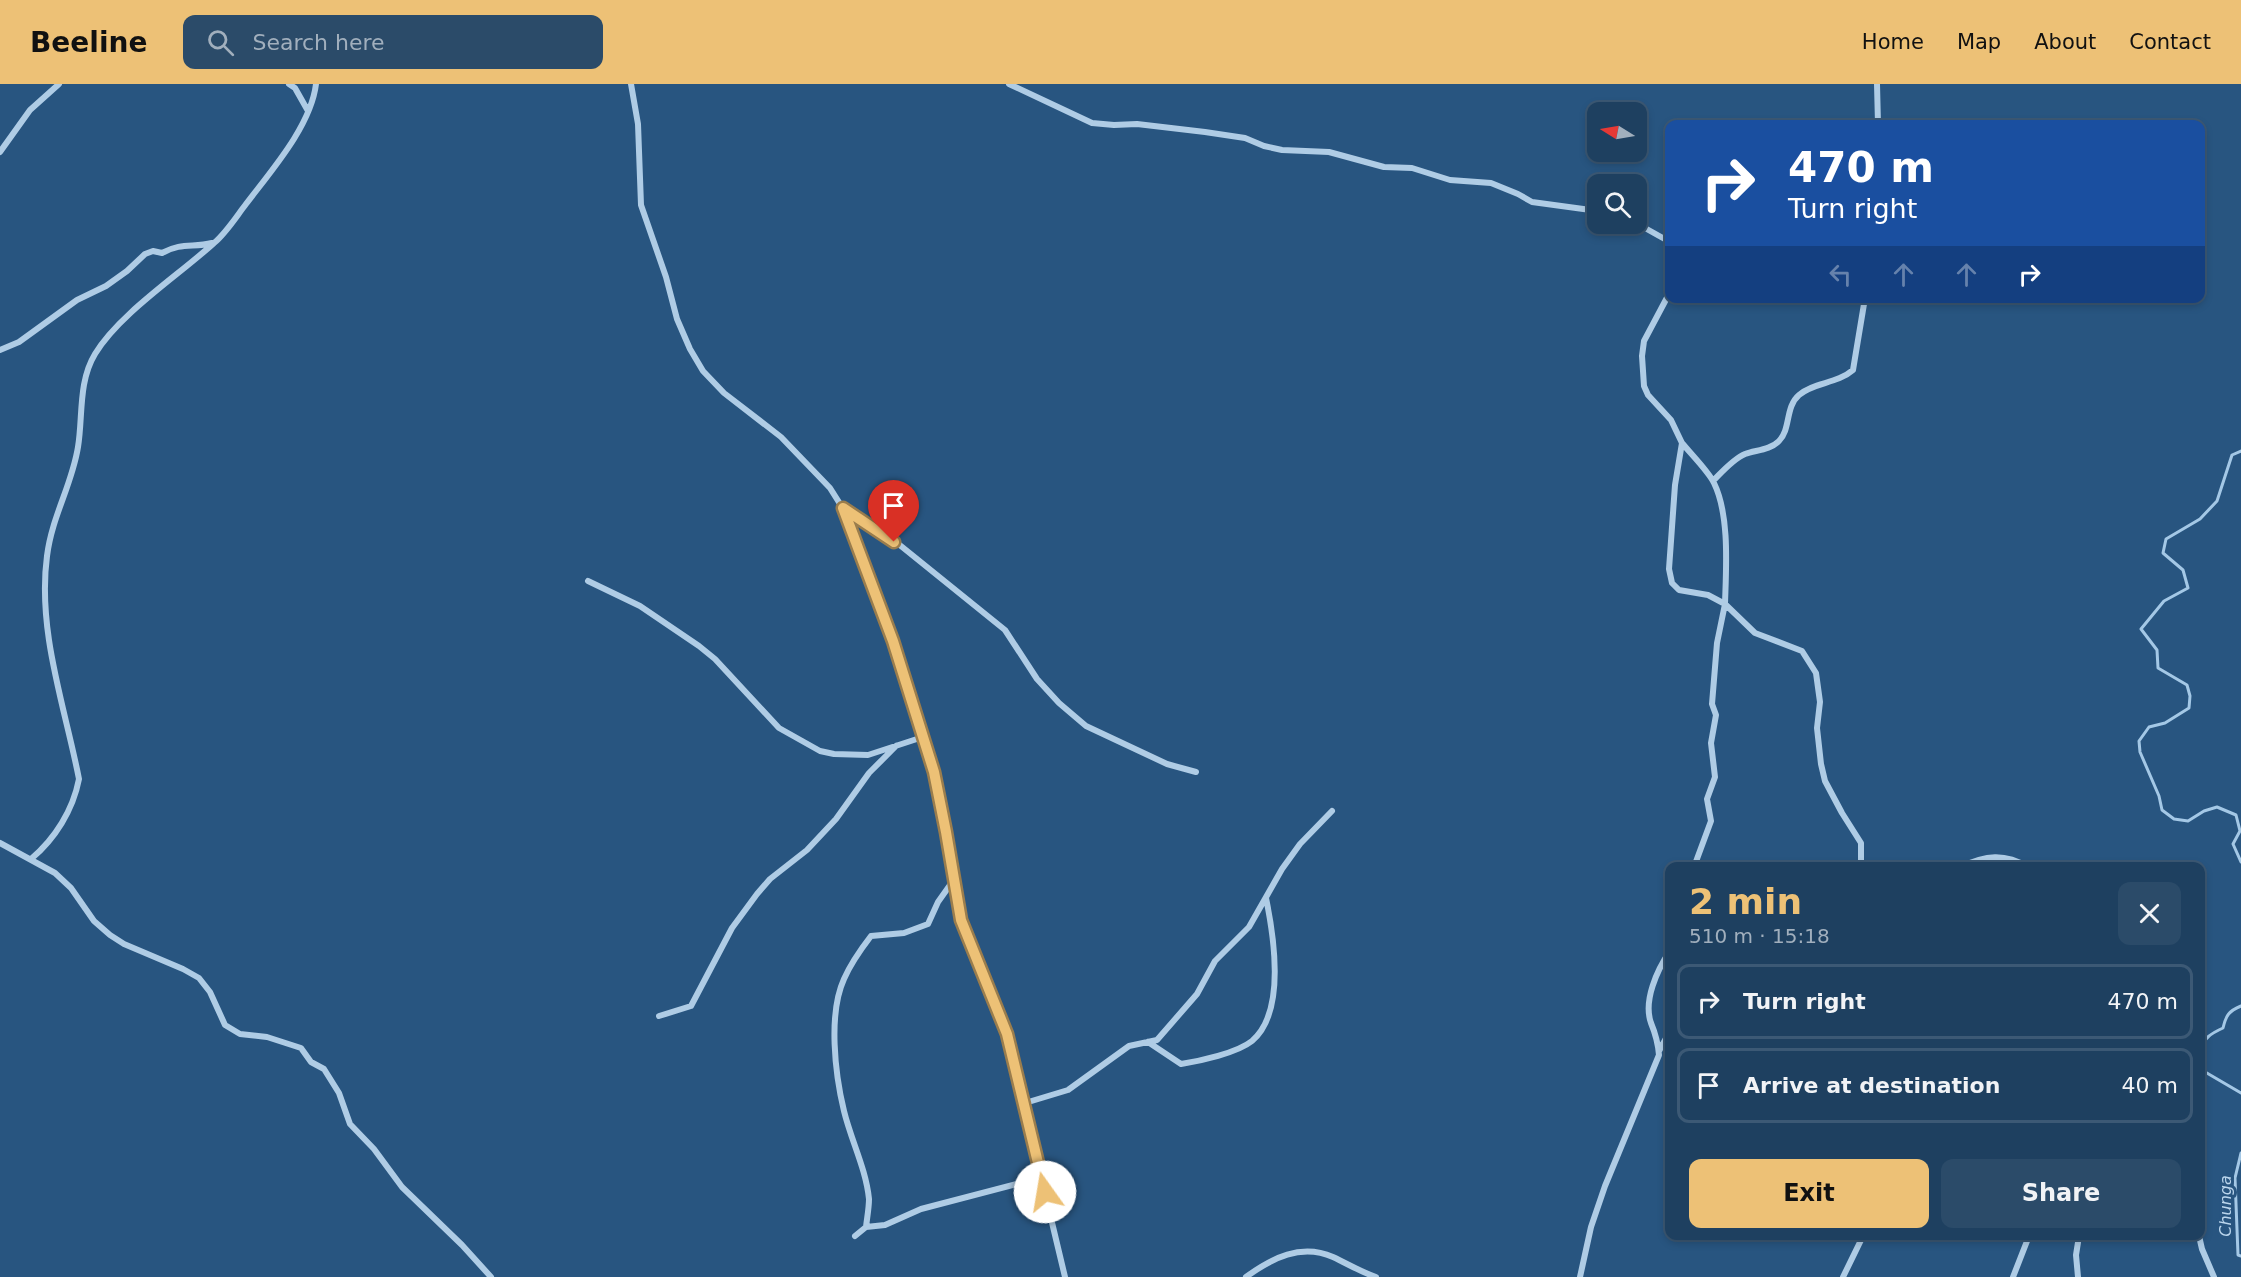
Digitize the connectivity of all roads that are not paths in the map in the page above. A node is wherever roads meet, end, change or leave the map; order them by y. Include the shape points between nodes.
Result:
1 (59, 84) edge
2 (289, 84) edge
3 (316, 84) edge
4 (631, 84) edge
5 (1010, 84) edge
6 (1877, 84) edge
7 (308, 111) junction
8 (1878, 120) edge
9 (0, 152) edge
10 (1587, 210) edge
11 (1647, 229) edge
12 (1665, 239) edge
13 (216, 242) junction
14 (1665, 301) edge
15 (1864, 303) edge
16 (0, 350) edge
17 (1682, 443) junction
18 (1713, 481) junction
19 (843, 508) junction
20 (588, 581) dead end
21 (1725, 604) junction
22 (922, 737) junction
23 (896, 746) junction
24 (1196, 772) dead end
25 (1332, 811) dead end
26 (0, 843) edge
27 (31, 859) junction
28 (1696, 862) edge
29 (1861, 862) edge
30 (1974, 862) edge
31 (2019, 862) edge
32 (955, 878) junction
33 (1265, 897) junction
34 (1665, 961) edge
35 (659, 1016) dead end
36 (1665, 1040) edge
37 (1148, 1042) junction
38 (1659, 1051) junction
39 (1025, 1103) junction
40 (1040, 1172) junction
41 (866, 1227) junction
42 (855, 1236) dead end
43 (1861, 1240) edge
44 (2027, 1240) edge
45 (2078, 1240) edge
46 (2200, 1240) edge
47 (491, 1277) edge
48 (1065, 1277) edge
49 (1246, 1277) edge
50 (1376, 1277) edge
51 (1580, 1277) edge
52 (1843, 1277) edge
53 (2013, 1277) edge
54 (2078, 1277) edge
55 (2214, 1277) edge

1 - 9 street via 30,110
2 - 7 street
3 - 7 street
4 - 19 street via 638,124 641,205 690,350 724,393 781,437 822,478
5 - 10 street via 1092,123 1205,132 1245,138 1282,150 1329,152 1384,167 1412,168 1450,180 1491,183 1532,202
6 - 8 street
7 - 13 street via 275,166
11 - 12 street
13 - 16 street via 174,246 162,253 145,254 106,286 77,300 20,342
13 - 27 street via 112,332 94,355 86,379 79,445 54,520 44,586 58,690 79,779 76,794 56,832
14 - 17 street via 1644,341 1642,370 1648,395 1671,420
15 - 18 street via 1853,370 1800,394 1793,402 1782,438 1775,445 1739,457
17 - 18 street
17 - 21 street via 1669,550 1672,583 1679,590 1708,595
18 - 21 street via 1723,522
19 - 22 street via 893,641
19 - 24 street via 896,542 1005,630 1037,679 1086,726 1167,764
20 - 23 street via 640,606 699,646 715,658 779,728 820,751 868,755
21 - 28 street via 1712,704 1716,715 1711,743 1715,777 1707,799 1711,821
21 - 29 street via 1755,633 1802,651 1816,673 1820,702 1817,728 1825,781 1861,843
22 - 23 street
22 - 32 street via 934,772
23 - 35 street via 807,850 757,894 732,928 691,1006
25 - 33 street via 1300,844
26 - 27 street
27 - 47 street via 55,873 110,935 200,978 225,1025 240,1034 267,1037 300,1048 324,1070 339,1093 350,1124 402,1187
30 - 31 street via 2001,856
32 - 39 street via 961,920 1007,1034
32 - 41 street via 928,924 904,933 871,936 843,981 834,1019 838,1080 869,1201
33 - 37 street via 1249,927 1215,961 1197,994 1157,1040
33 - 37 street via 1275,989 1266,1021 1252,1041 1217,1056 1181,1064
34 - 38 street via 1649,1005
36 - 38 street
37 - 39 street via 1129,1046 1068,1090
38 - 51 street via 1605,1186
39 - 40 street
40 - 41 street via 1020,1183 931,1206 885,1225
40 - 48 street
41 - 42 street
43 - 52 street
44 - 53 street
45 - 54 street
46 - 55 street
49 - 50 street via 1288,1253 1311,1251

